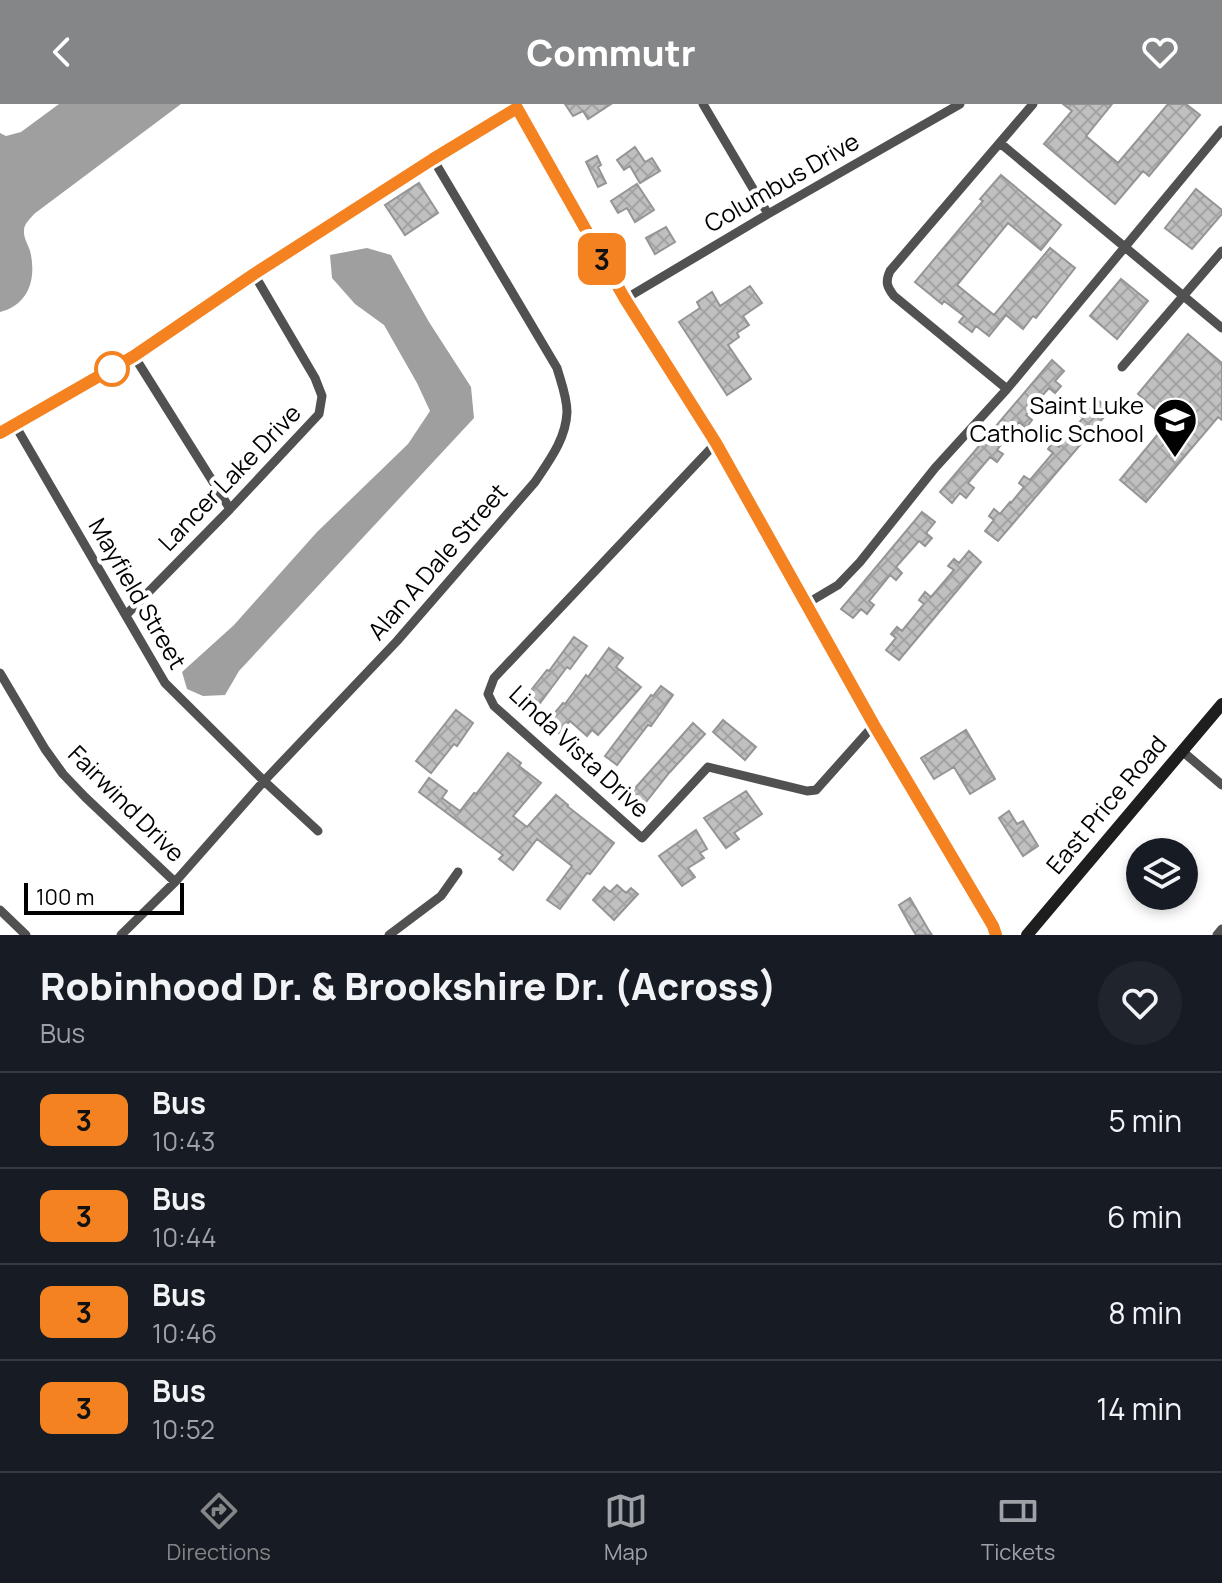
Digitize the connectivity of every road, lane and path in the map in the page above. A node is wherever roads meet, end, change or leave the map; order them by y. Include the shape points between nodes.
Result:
1 (703, 104) edge
2 (960, 104) edge
3 (1033, 104) edge
4 (516, 106) edge
5 (1222, 130) edge
6 (1000, 143) junction
7 (433, 159) junction
8 (768, 214) junction
9 (1123, 247) junction
10 (1222, 251) edge
11 (254, 274) junction
12 (1183, 296) junction
13 (625, 299) junction
14 (1222, 328) edge
15 (134, 356) junction
16 (1122, 367) dead end
17 (1007, 389) junction
18 (15, 425) junction
19 (0, 433) edge
20 (716, 443) junction
21 (230, 509) junction
22 (806, 604) junction
23 (126, 615) junction
24 (0, 673) edge
25 (1222, 704) edge
26 (874, 725) junction
27 (1182, 751) junction
28 (264, 781) junction
29 (1222, 785) edge
30 (318, 831) dead end
31 (458, 872) dead end
32 (175, 882) junction
33 (0, 910) edge
34 (1222, 929) edge
35 (26, 935) edge
36 (121, 935) edge
37 (389, 935) edge
38 (996, 935) edge
39 (1027, 935) edge
40 (1217, 935) edge

1 - 8 street
2 - 8 street, Columbus Drive
3 - 6 street
4 - 7 street
4 - 13 street
5 - 9 street
6 - 9 street
6 - 17 street via 890,271 886,283 894,296
7 - 11 street
7 - 28 street, Alan A Dale Street via 557,368 567,412 562,437 535,482 397,641
8 - 13 street, Columbus Drive
9 - 12 street
9 - 17 street
10 - 12 street
11 - 15 street
11 - 21 street, Lancer Lake Drive via 322,396 319,414 309,427
12 - 14 street
12 - 16 street
13 - 20 street
15 - 18 street
15 - 21 street
17 - 22 street via 860,562 838,585
18 - 19 street
18 - 23 street, Mayfield Street
20 - 22 street
20 - 26 street, Linda Vista Drive via 494,678 488,694 494,706 642,838 708,767 816,790
21 - 23 street, Lancer Lake Drive
22 - 26 street
23 - 28 street, Mayfield Street via 165,683
24 - 32 street, Fairwind Drive via 63,774
25 - 27 main road, East Price Road
26 - 38 street
27 - 29 street
27 - 39 main road, East Price Road
28 - 30 street, Mayfield Street
28 - 32 street, Alan A Dale Street
31 - 37 street via 441,896
32 - 36 street, Alan A Dale Street
33 - 35 street
34 - 40 street

